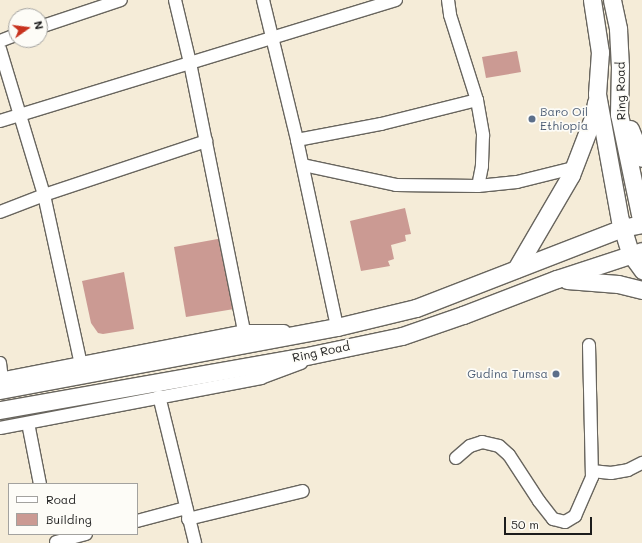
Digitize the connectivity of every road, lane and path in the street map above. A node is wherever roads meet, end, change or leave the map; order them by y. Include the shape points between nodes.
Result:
1 (121, 0) edge
2 (175, 0) edge
3 (264, 0) edge
4 (396, 0) edge
5 (448, 0) edge
6 (592, 0) edge
7 (612, 0) edge
8 (48, 24) edge
9 (272, 37) junction
10 (0, 49) edge
11 (190, 63) junction
12 (620, 90) junction
13 (597, 94) junction
14 (477, 100) junction
15 (20, 115) junction
16 (0, 121) edge
17 (298, 140) junction
18 (206, 142) junction
19 (642, 158) edge
20 (303, 165) junction
21 (573, 168) junction
22 (478, 186) junction
23 (44, 194) junction
24 (0, 212) edge
25 (642, 224) edge
26 (622, 228) junction
27 (637, 253) edge
28 (516, 269) junction
29 (642, 271) edge
30 (557, 280) junction
31 (642, 290) edge
32 (337, 327) junction
33 (244, 331) junction
34 (314, 332) junction
35 (589, 345) dead end
36 (327, 352) junction
37 (0, 363) edge
38 (81, 364) junction
39 (1, 383) edge
40 (159, 396) junction
41 (0, 410) edge
42 (28, 423) junction
43 (0, 428) edge
44 (456, 458) dead end
45 (642, 463) edge
46 (592, 471) junction
47 (40, 483) edge
48 (303, 491) dead end
49 (187, 513) junction
50 (138, 520) edge
51 (81, 535) edge
52 (55, 540) edge
53 (195, 543) edge

1 - 8 street
2 - 11 street
3 - 9 street
4 - 9 street
5 - 14 street via 450,15
6 - 13 highway, Ring Road via 600,52
7 - 12 highway, Ring Road via 618,29
9 - 11 street
9 - 17 street
10 - 15 street
11 - 15 street
11 - 18 street
12 - 19 highway via 631,133
12 - 25 highway, Ring Road via 619,114
13 - 21 highway via 594,116
13 - 26 highway, Ring Road
14 - 17 street via 381,124
14 - 22 street via 483,135 482,166
15 - 16 street
15 - 23 street
17 - 20 street
18 - 23 street
18 - 33 street
20 - 22 street via 396,185
20 - 32 street
21 - 22 street via 517,182
21 - 28 highway via 558,200
23 - 24 street
23 - 38 street
25 - 26 highway, Ring Road
26 - 27 highway, Ring Road
26 - 28 highway, Ring Road
27 - 29 main road
27 - 30 highway, Ring Road
28 - 32 highway, Ring Road via 416,308
30 - 31 highway via 596,282
30 - 36 highway, Ring Road via 402,336
32 - 34 highway, Ring Road
33 - 34 street
33 - 38 street
34 - 39 highway, Ring Road
35 - 46 street
36 - 40 street via 261,378
36 - 41 highway, Ring Road
37 - 39 street
38 - 39 street
40 - 42 street
40 - 49 street
42 - 43 street
42 - 47 street
44 - 46 street via 470,446 482,442 499,446 509,455 553,519 564,522 575,516 592,477
45 - 46 street via 628,470 611,473
48 - 49 street
49 - 50 street
49 - 53 street
51 - 52 street

